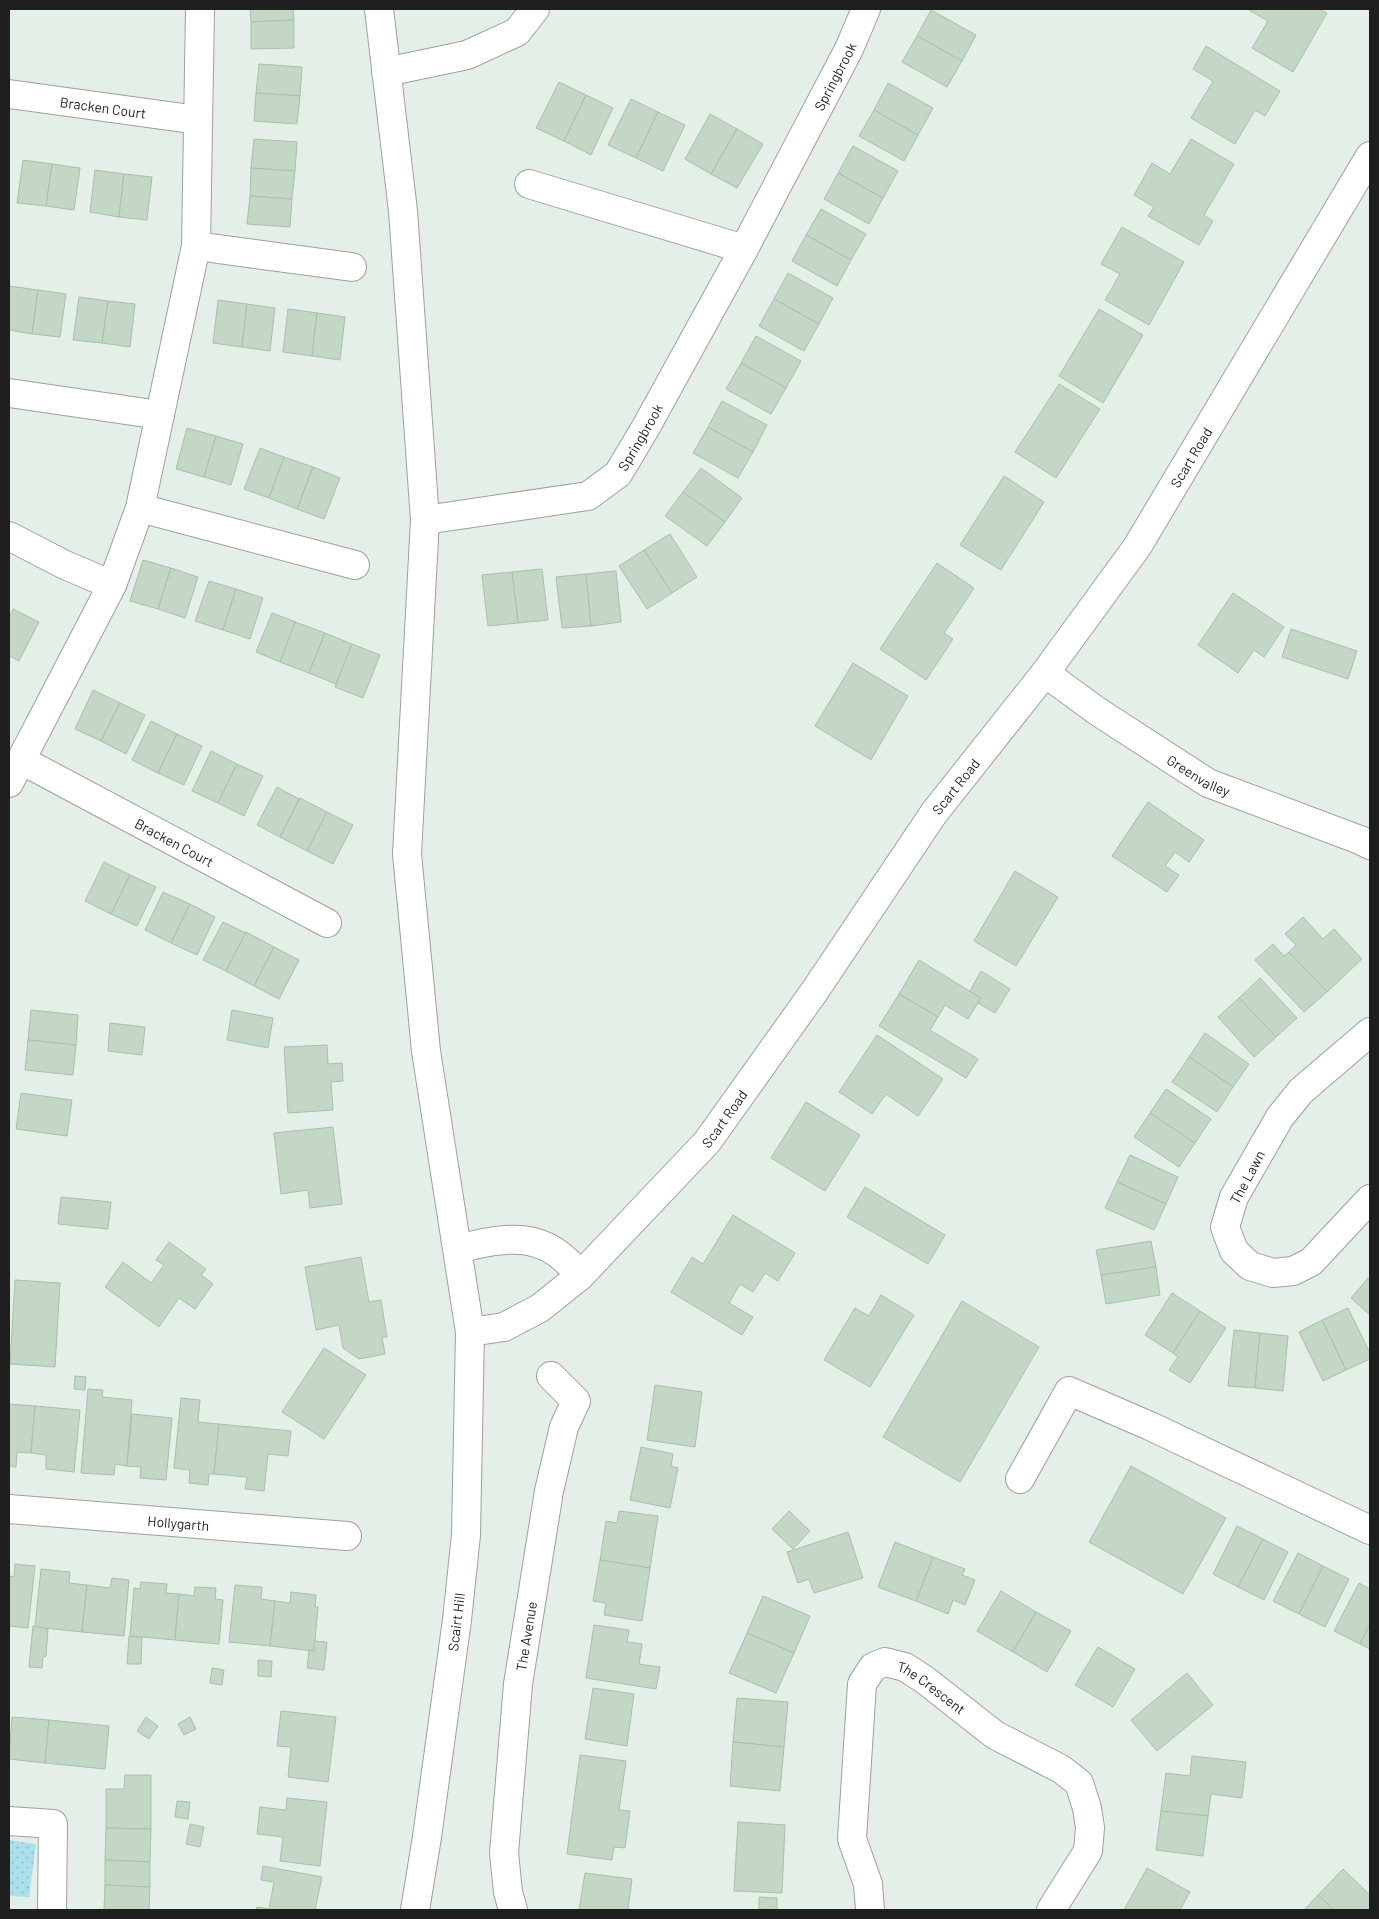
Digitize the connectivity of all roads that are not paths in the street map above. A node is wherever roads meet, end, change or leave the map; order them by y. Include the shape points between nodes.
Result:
1 (200, 9) edge
2 (379, 9) edge
3 (535, 9) edge
4 (866, 9) edge
5 (386, 72) junction
6 (9, 94) edge
7 (198, 120) junction
8 (1370, 156) edge
9 (528, 184) dead end
10 (196, 246) junction
11 (744, 249) junction
12 (352, 267) dead end
13 (9, 393) edge
14 (160, 415) junction
15 (140, 508) junction
16 (425, 520) junction
17 (9, 536) edge
18 (355, 565) dead end
19 (112, 585) junction
20 (1045, 673) junction
21 (15, 772) edge
22 (1370, 845) edge
23 (326, 923) dead end
24 (1370, 1032) edge
25 (1370, 1200) edge
26 (458, 1249) junction
27 (580, 1276) junction
28 (470, 1332) junction
29 (550, 1376) dead end
30 (1020, 1479) dead end
31 (9, 1509) edge
32 (1370, 1530) edge
33 (347, 1536) dead end
34 (9, 1821) edge
35 (52, 1910) edge
36 (415, 1910) edge
37 (513, 1910) edge
38 (870, 1910) edge
39 (1051, 1910) edge

1 - 7 street, Bracken Court
2 - 5 street, Scairt Hill
3 - 5 street via 517,32 467,55
4 - 11 street, Springbrook via 850,49
5 - 16 street, Scairt Hill via 404,210
6 - 7 street, Bracken Court
7 - 10 street, Bracken Court
8 - 20 street, Scart Road via 1137,547
9 - 11 street
10 - 12 street
10 - 14 street, Bracken Court
11 - 16 street, Springbrook via 618,474 588,496
13 - 14 street
14 - 15 street, Bracken Court
15 - 18 street
15 - 19 street, Bracken Court
16 - 26 street, Scairt Hill via 407,854 426,1051
17 - 19 street
19 - 21 street, Bracken Court
20 - 22 street, Greenvalley via 1208,783
20 - 27 street, Scart Road via 934,813 708,1142
21 - 23 street, Bracken Court
24 - 25 street, The Lawn via 1301,1091 1280,1117 1234,1197 1225,1227 1234,1251 1250,1266 1273,1273 1293,1272 1311,1262
26 - 27 street via 488,1241 524,1239 553,1250
26 - 28 street, Scairt Hill
27 - 28 street, Scart Road via 540,1308 504,1327
28 - 36 street, Scairt Hill via 466,1535 457,1620
29 - 37 street, The Avenue via 576,1401 564,1427 549,1491 518,1684 504,1853
30 - 32 street via 1069,1391
31 - 33 street, Hollygarth
34 - 35 street via 53,1824
38 - 39 street, The Crescent via 868,1884 852,1839 862,1684 872,1667 885,1662 905,1667 926,1680 995,1734 1060,1769 1079,1783 1090,1828 1088,1851

